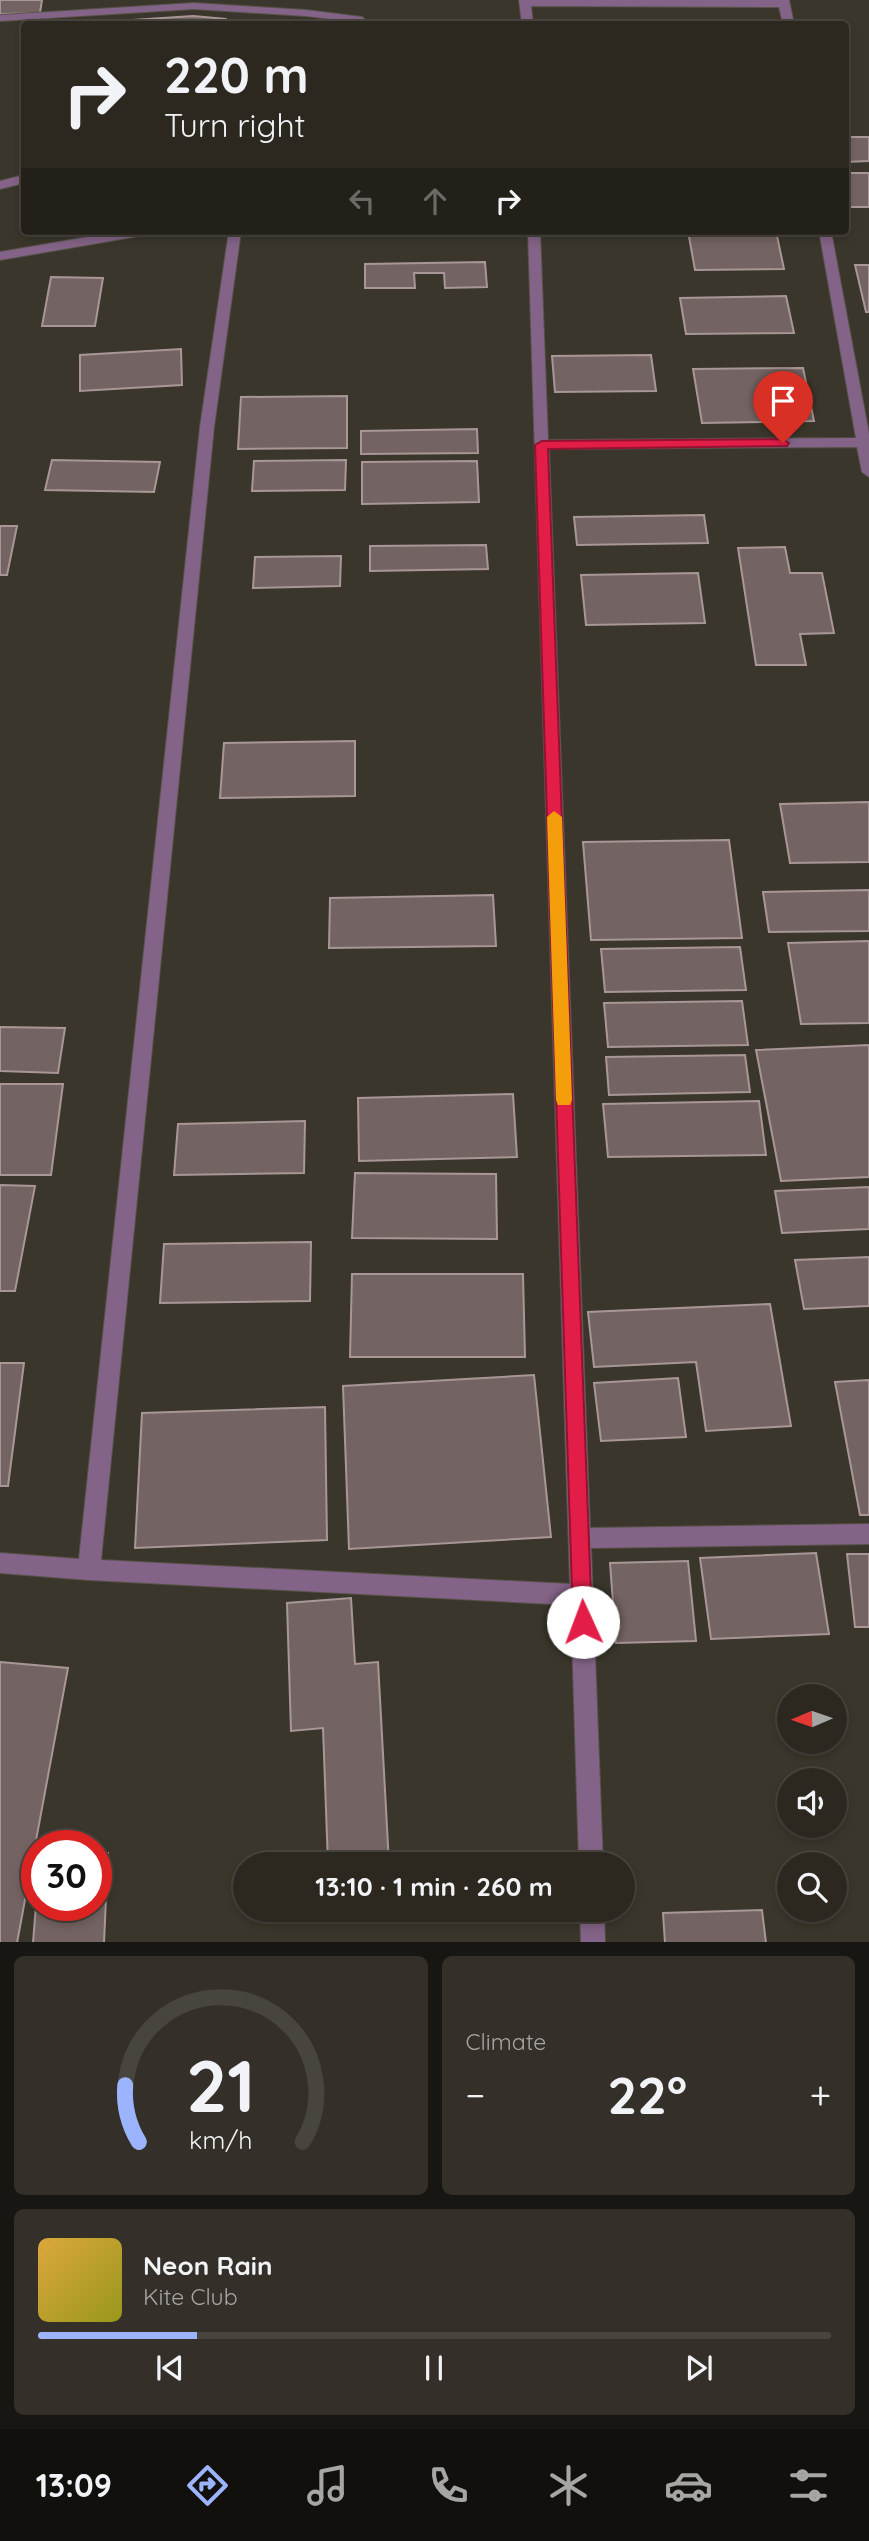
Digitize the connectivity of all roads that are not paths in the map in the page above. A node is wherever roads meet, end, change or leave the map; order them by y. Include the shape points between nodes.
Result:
1 (525, 2) edge
2 (783, 2) edge
3 (0, 18) edge
4 (362, 21) edge
5 (527, 21) edge
6 (787, 21) edge
7 (21, 180) edge
8 (0, 185) edge
9 (122, 235) edge
10 (234, 235) edge
11 (534, 235) edge
12 (826, 235) edge
13 (0, 256) edge
14 (866, 442) edge
15 (542, 445) junction
16 (869, 472) edge
17 (869, 1534) edge
18 (579, 1538) junction
19 (0, 1563) edge
20 (89, 1570) junction
21 (582, 1595) junction
22 (591, 1852) edge
23 (592, 1922) edge
24 (593, 1942) edge

1 - 2 street
1 - 5 street
2 - 6 street
3 - 4 street via 194,6
7 - 8 street
9 - 13 street
10 - 20 street via 207,427
11 - 15 street
12 - 14 street
14 - 15 street
14 - 16 street
15 - 18 street
17 - 18 street
18 - 21 street
19 - 20 street
20 - 21 street
21 - 22 street
23 - 24 street

